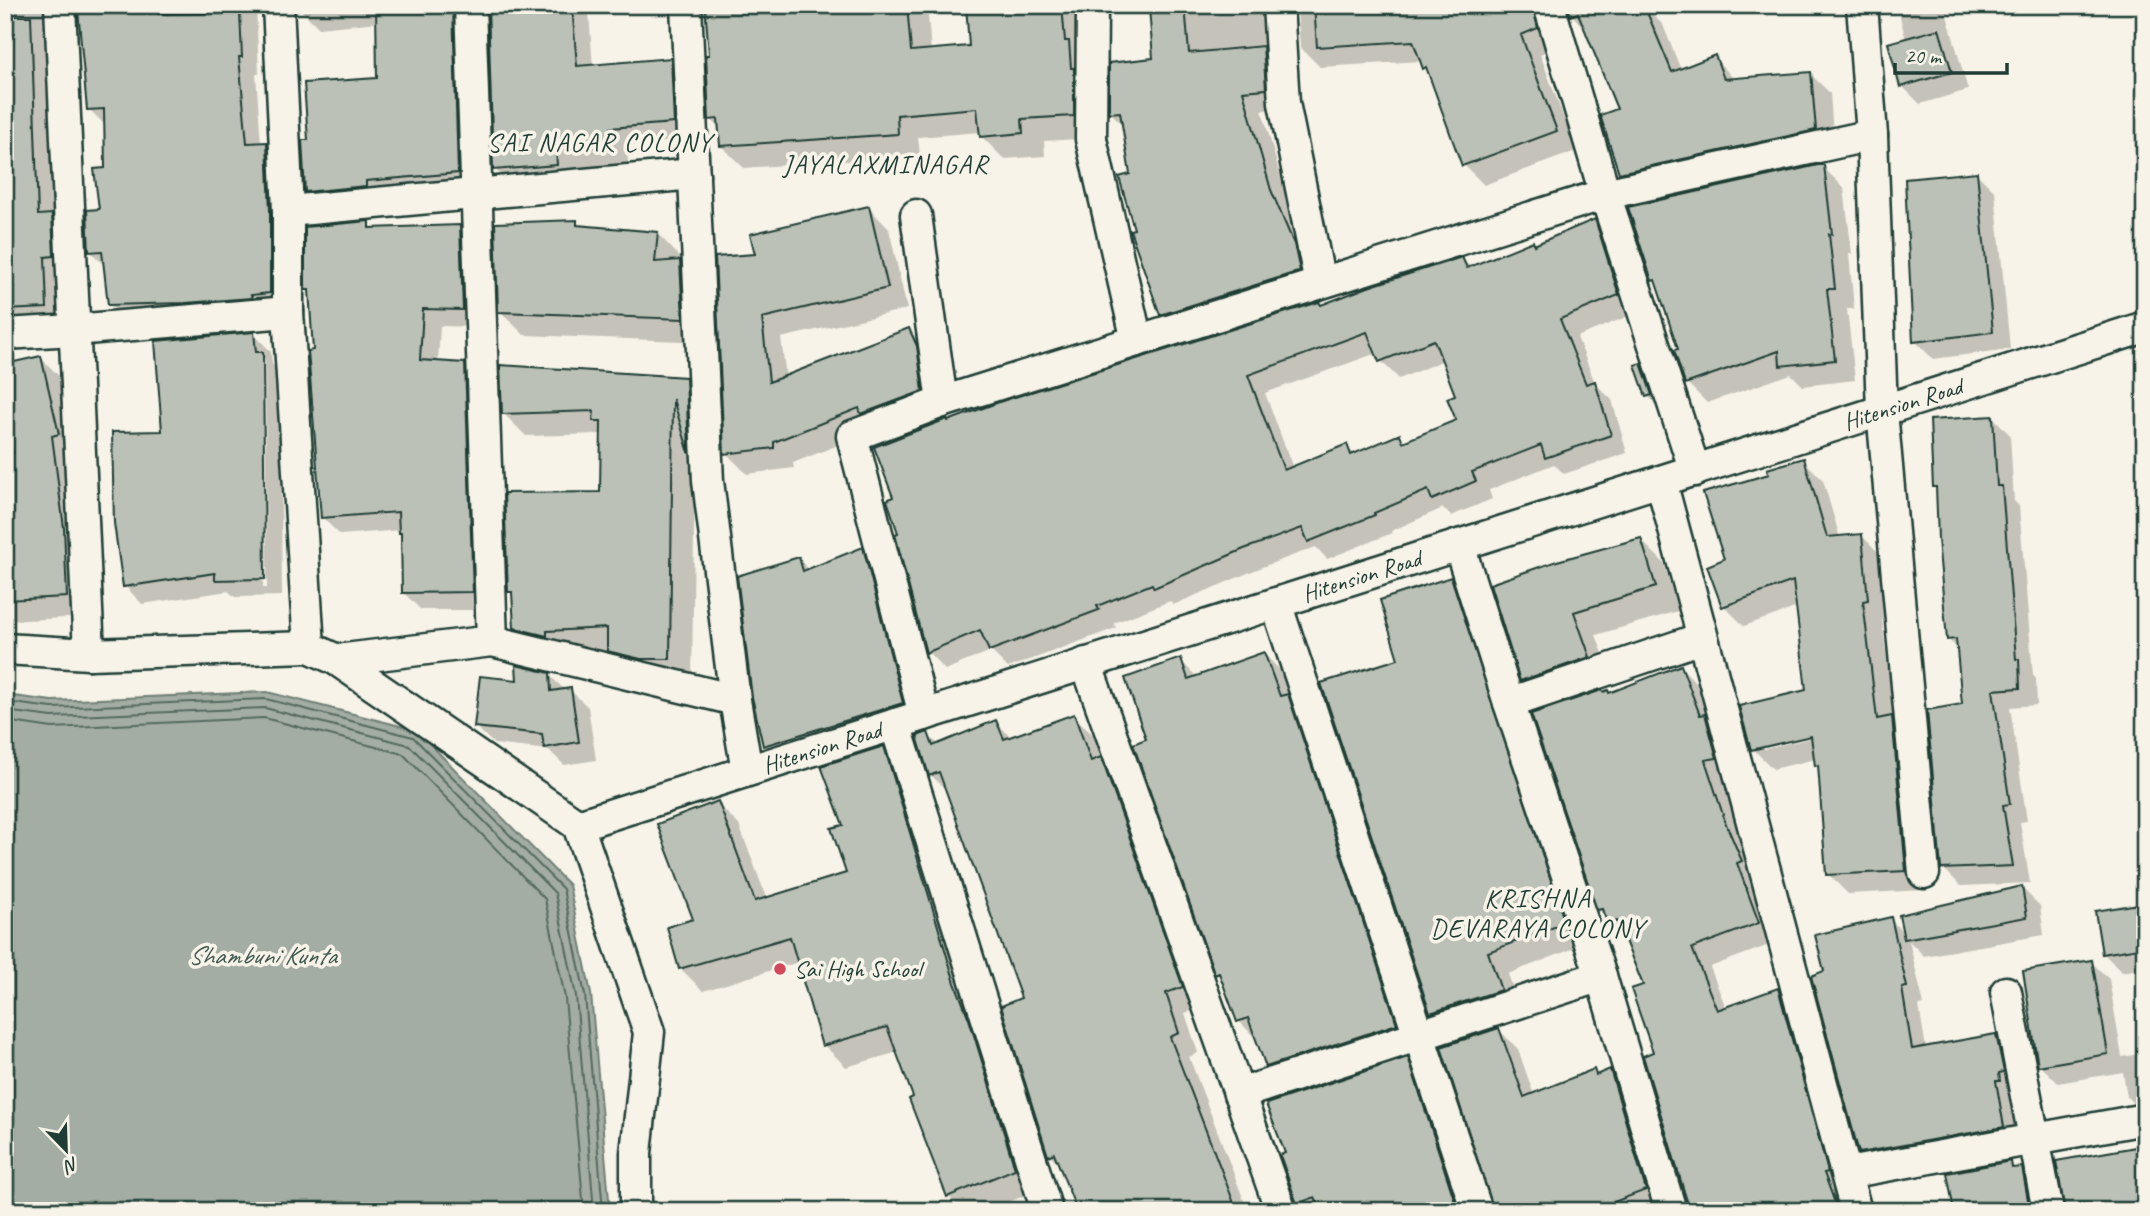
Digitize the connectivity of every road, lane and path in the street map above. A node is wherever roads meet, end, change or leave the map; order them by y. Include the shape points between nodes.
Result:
1 (60, 5) edge
2 (278, 5) edge
3 (470, 5) edge
4 (686, 5) edge
5 (1092, 5) edge
6 (1278, 5) edge
7 (1549, 5) edge
8 (1862, 5) edge
9 (1872, 135) junction
10 (694, 174) junction
11 (477, 192) junction
12 (1605, 194) junction
13 (288, 211) junction
14 (916, 215) dead end
15 (1320, 284) junction
16 (288, 312) junction
17 (2145, 327) edge
18 (75, 330) junction
19 (5, 334) edge
20 (1137, 341) junction
21 (942, 401) junction
22 (1882, 411) junction
23 (1695, 471) junction
24 (1661, 481) junction
25 (1459, 545) junction
26 (1276, 603) junction
27 (1702, 638) junction
28 (492, 641) junction
29 (309, 647) junction
30 (5, 649) edge
31 (89, 654) junction
32 (337, 660) junction
33 (1086, 663) junction
34 (735, 700) junction
35 (1509, 703) junction
36 (924, 715) junction
37 (895, 724) junction
38 (747, 771) junction
39 (578, 825) junction
40 (1924, 873) dead end
41 (1601, 976) junction
42 (2007, 992) dead end
43 (1418, 1036) junction
44 (1239, 1094) junction
45 (2145, 1119) edge
46 (2034, 1139) junction
47 (1847, 1173) junction
48 (636, 1211) edge
49 (1047, 1211) edge
50 (1281, 1211) edge
51 (1477, 1211) edge
52 (1671, 1211) edge
53 (1856, 1211) edge
54 (2048, 1211) edge

1 - 18 street
2 - 13 street
3 - 11 street
4 - 10 street
5 - 20 street via 1091,139
6 - 15 street via 1284,103
7 - 12 street
8 - 9 street
9 - 12 street
9 - 22 street
10 - 11 street
10 - 34 street via 708,481
11 - 13 street
11 - 28 street
12 - 15 street
12 - 23 street
13 - 16 street
14 - 21 street
15 - 20 street
16 - 18 street
16 - 29 street
17 - 22 street, Hitension Road
18 - 19 street
18 - 31 street
20 - 21 street
21 - 36 street via 852,436
22 - 23 street, Hitension Road
22 - 40 street
23 - 24 street, Hitension Road
24 - 25 street, Hitension Road
24 - 27 street
25 - 26 street, Hitension Road
25 - 35 street
26 - 33 street, Hitension Road
26 - 43 street
27 - 35 street
27 - 47 street
28 - 32 street
28 - 34 street
29 - 31 street
29 - 32 street
30 - 31 street
32 - 39 street
33 - 36 street, Hitension Road
33 - 44 street
34 - 38 street
35 - 41 street
36 - 37 street, Hitension Road
37 - 38 street, Hitension Road
37 - 49 street
38 - 39 street, Hitension Road
39 - 48 street via 649,1032 636,1153
41 - 43 street
41 - 52 street
42 - 46 street
43 - 44 street
43 - 51 street
44 - 50 street
45 - 46 street
46 - 47 street
46 - 54 street
47 - 53 street

